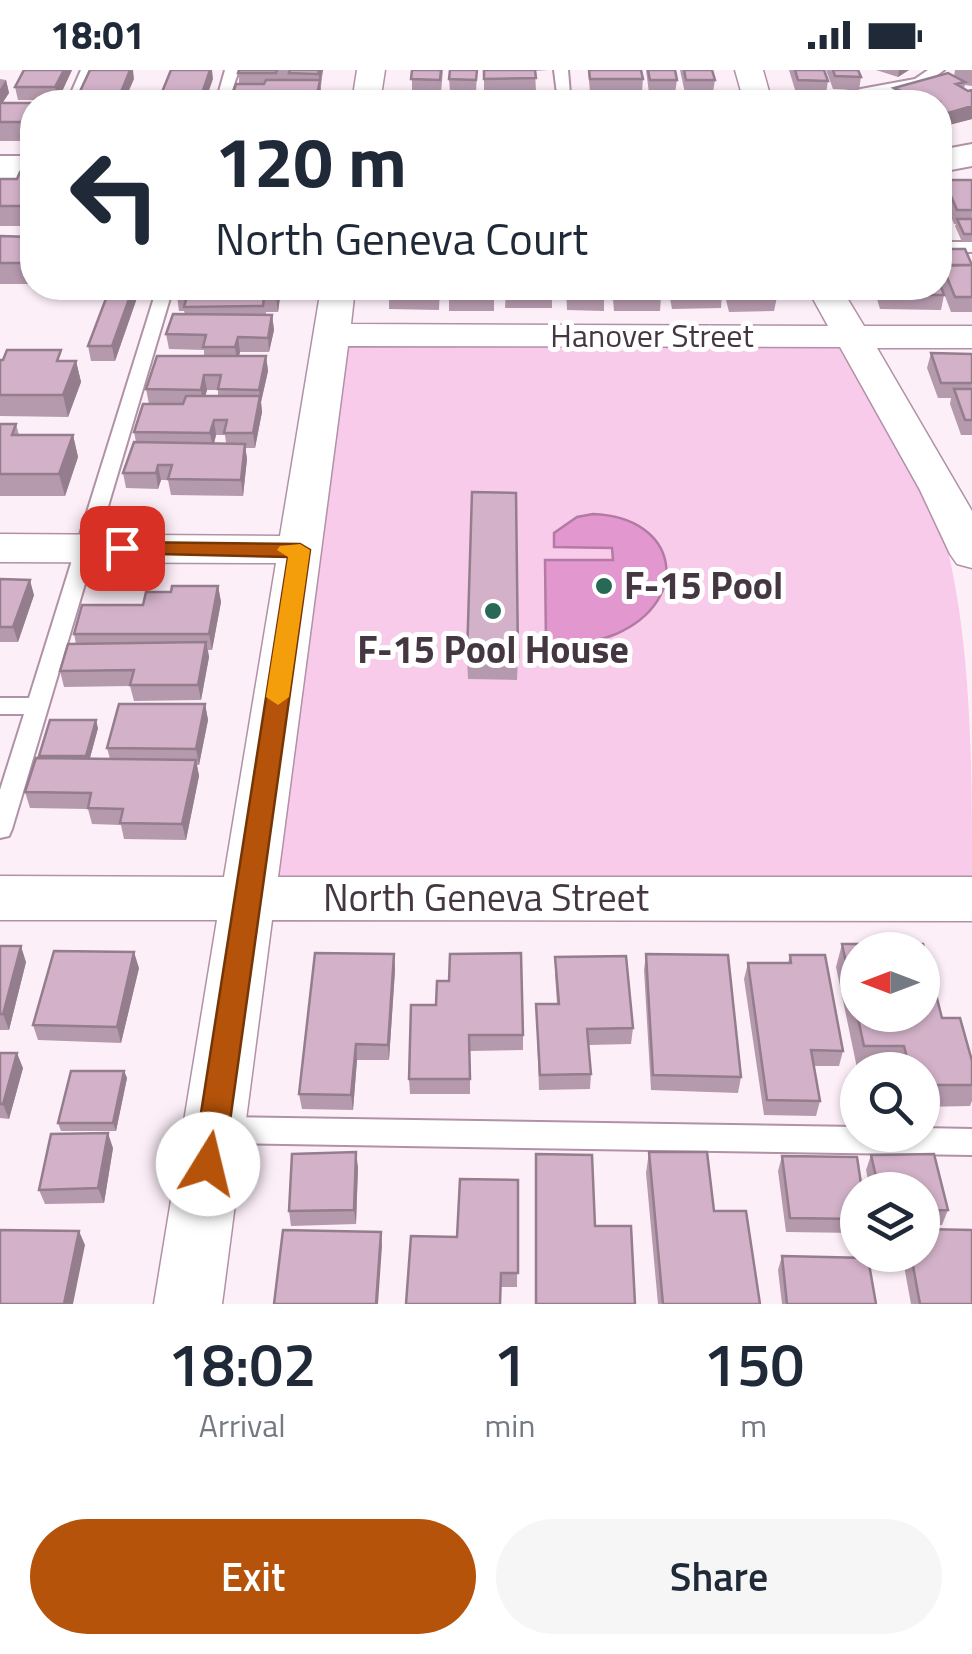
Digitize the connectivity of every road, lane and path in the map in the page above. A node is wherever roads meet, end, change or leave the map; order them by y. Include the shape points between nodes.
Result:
1 (937, 70) edge
2 (890, 90) edge
3 (161, 300) edge
4 (830, 300) edge
5 (335, 311) edge
6 (850, 336) junction
7 (972, 336) edge
8 (0, 548) edge
9 (86, 548) junction
10 (300, 550) junction
11 (972, 554) edge
12 (0, 706) edge
13 (38, 706) junction
14 (0, 829) edge
15 (248, 897) junction
16 (0, 898) edge
17 (972, 899) edge
18 (214, 1130) junction
19 (972, 1142) edge
20 (188, 1304) edge

1 - 2 lane
3 - 9 lane
4 - 6 street
5 - 6 street, Hanover Street
5 - 10 street
6 - 7 street, Hanover Street
6 - 11 street
8 - 9 street
9 - 10 street
9 - 13 lane
10 - 15 street
12 - 13 lane
13 - 14 lane
15 - 16 street, North Geneva Street
15 - 17 street, North Geneva Street
15 - 18 street
18 - 19 lane
18 - 20 street

